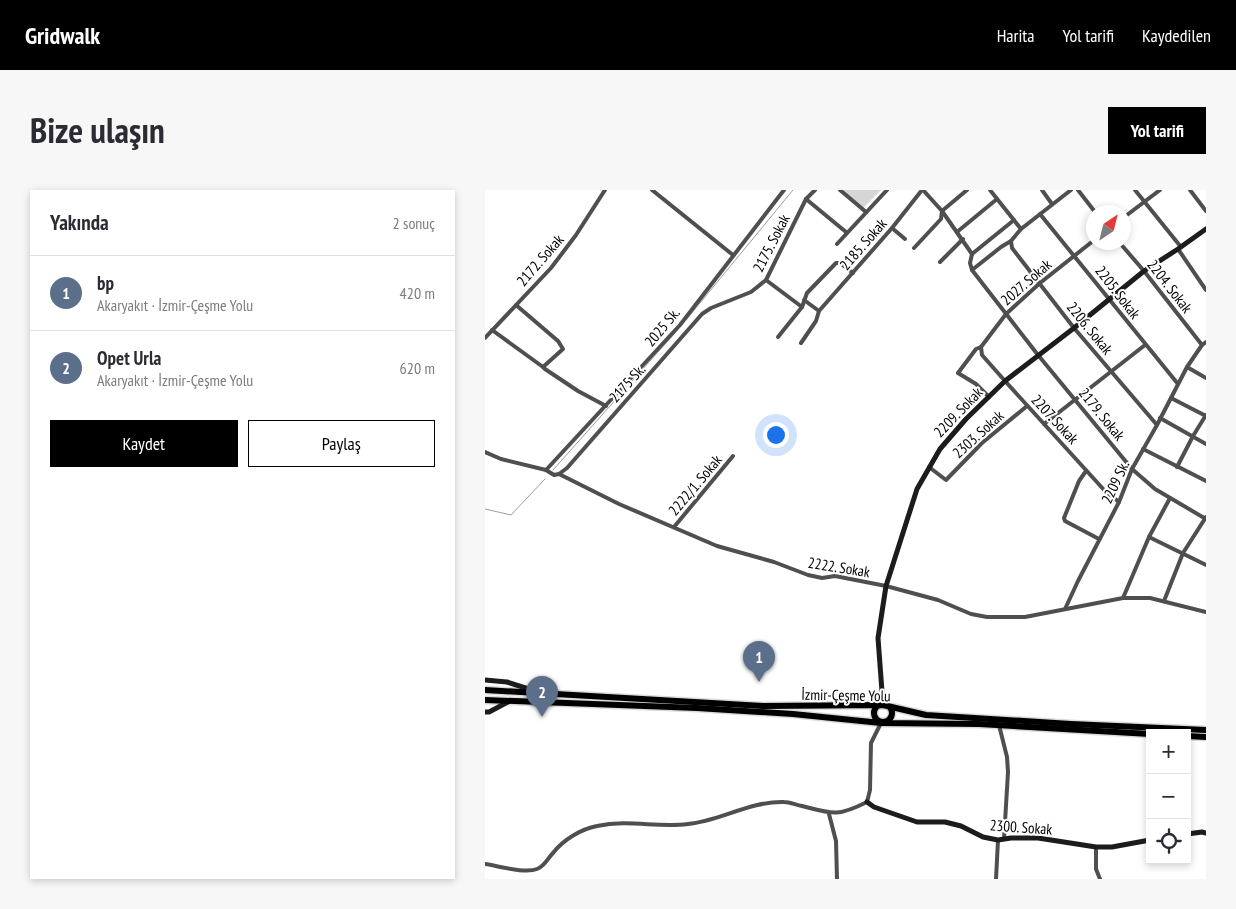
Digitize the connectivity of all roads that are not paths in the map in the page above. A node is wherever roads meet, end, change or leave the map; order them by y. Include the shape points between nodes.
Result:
1 (605, 190) edge
2 (653, 190) edge
3 (785, 190) edge
4 (815, 190) edge
5 (840, 190) edge
6 (887, 190) edge
7 (923, 190) edge
8 (967, 190) edge
9 (990, 190) edge
10 (1042, 190) edge
11 (1071, 190) edge
12 (1078, 190) edge
13 (1135, 190) edge
14 (1160, 190) edge
15 (1190, 190) edge
16 (805, 199) junction
17 (997, 199) junction
18 (1145, 201) junction
19 (1052, 204) junction
20 (1090, 205) edge
21 (942, 211) junction
22 (1206, 211) edge
23 (866, 212) junction
24 (1131, 212) edge
25 (1040, 214) junction
26 (1014, 220) junction
27 (892, 228) junction
28 (1206, 229) edge
29 (1021, 230) junction
30 (846, 232) junction
31 (957, 232) junction
32 (963, 239) junction
33 (905, 240) dead end
34 (1011, 241) junction
35 (837, 244) dead end
36 (1086, 247) edge
37 (915, 248) dead end
38 (1180, 248) junction
39 (1126, 250) edge
40 (972, 254) junction
41 (733, 255) junction
42 (1075, 256) junction
43 (940, 262) dead end
44 (972, 270) junction
45 (1144, 270) junction
46 (853, 273) junction
47 (766, 280) junction
48 (1040, 284) junction
49 (1206, 290) edge
50 (1108, 299) junction
51 (804, 300) junction
52 (516, 305) junction
53 (802, 307) junction
54 (711, 308) joint
55 (819, 311) junction
56 (1006, 314) junction
57 (1074, 328) junction
58 (492, 330) junction
59 (485, 338) edge
60 (778, 338) dead end
61 (801, 342) dead end
62 (1204, 343) edge
63 (1145, 345) junction
64 (981, 347) junction
65 (1038, 355) junction
66 (543, 367) junction
67 (1187, 367) junction
68 (1112, 372) junction
69 (1206, 378) edge
70 (1005, 382) junction
71 (1178, 384) junction
72 (989, 397) junction
73 (1171, 398) junction
74 (1076, 400) junction
75 (606, 406) junction
76 (1027, 406) junction
77 (1206, 416) edge
78 (1160, 418) junction
79 (1044, 424) junction
80 (1157, 425) junction
81 (1193, 436) junction
82 (1206, 444) edge
83 (1143, 449) junction
84 (485, 452) edge
85 (733, 456) dead end
86 (929, 467) junction
87 (1177, 467) junction
88 (1131, 469) junction
89 (546, 470) junction
90 (1087, 471) junction
91 (559, 474) junction
92 (1206, 482) edge
93 (1170, 498) junction
94 (1119, 502) junction
95 (1206, 518) edge
96 (674, 528) junction
97 (1149, 537) junction
98 (1099, 539) junction
99 (1183, 553) junction
100 (1206, 565) edge
101 (886, 586) junction
102 (1123, 598) junction
103 (1164, 601) junction
104 (1065, 609) junction
105 (1206, 612) edge
106 (485, 680) edge
107 (485, 690) edge
108 (538, 692) junction
109 (485, 701) edge
110 (511, 701) junction
111 (883, 705) junction
112 (485, 712) edge
113 (881, 722) junction
114 (999, 725) junction
115 (1206, 730) edge
116 (1146, 734) edge
117 (1191, 736) edge
118 (1206, 737) edge
119 (867, 802) junction
120 (829, 814) junction
121 (1191, 833) edge
122 (1206, 833) edge
123 (1001, 840) junction
124 (1146, 841) edge
125 (1096, 847) junction
126 (485, 864) edge
127 (837, 879) edge
128 (996, 879) edge
129 (1100, 879) edge

1 - 52 street, 2172. Sokak via 563,253
2 - 41 street
3 - 41 street, 2025 Sk.
4 - 16 street, 2175. Sokak
5 - 23 street
6 - 23 street
7 - 21 street
7 - 27 street, 2185. Sokak
8 - 21 street
9 - 17 street
10 - 19 street
11 - 19 street
12 - 20 street
13 - 18 street
14 - 18 street
15 - 22 street
16 - 30 street
16 - 47 street, 2175. Sokak
17 - 26 street
17 - 31 street
18 - 24 street
18 - 38 street
19 - 25 street
21 - 31 street
21 - 37 street via 941,219
23 - 30 street
25 - 29 street
25 - 42 street, 2205. Sokak
26 - 29 street
26 - 40 street
27 - 33 street
27 - 46 street, 2185. Sokak
28 - 38 street, 2209. Sokak
29 - 34 street
30 - 35 street
31 - 32 street
32 - 40 street
32 - 43 street
34 - 44 street
34 - 48 street, 2206. Sokak via 1012,248
36 - 42 street, 2027. Sokak
38 - 45 street, 2209. Sokak
38 - 49 street
39 - 45 street, 2204. Sokak
40 - 44 street
41 - 75 street, 2025 Sk. via 679,325
42 - 48 street, 2027. Sokak
42 - 50 street, 2205. Sokak
44 - 56 street, 2179. Sokak
45 - 50 street, 2209. Sokak
45 - 62 street, 2204. Sokak
46 - 51 street via 836,263
46 - 55 street, 2185. Sokak
47 - 53 street
47 - 54 street, 2175. Sokak via 751,292
48 - 56 street, 2027. Sokak
48 - 57 street, 2206. Sokak
50 - 57 street, 2209. Sokak
50 - 63 street, 2205. Sokak
51 - 53 street
51 - 55 street
52 - 58 street, 2172. Sokak
52 - 66 street via 563,349
53 - 60 street
54 - 91 street, 2175 Sk. via 702,314
55 - 61 street, 2185. Sokak
56 - 64 street, 2027. Sokak
56 - 65 street, 2179. Sokak
57 - 65 street, 2209. Sokak
57 - 68 street, 2206. Sokak
58 - 59 street, 2172. Sokak
58 - 66 street
62 - 67 street, 2209 Sk.
63 - 68 street
63 - 71 street, 2205. Sokak
64 - 70 street, 2207. Sokak via 982,355
64 - 72 street, 2027. Sokak via 958,373
65 - 70 street, 2209. Sokak
65 - 74 street, 2179. Sokak
66 - 75 street
67 - 69 street
67 - 71 street, 2209 Sk.
68 - 74 street
68 - 80 street, 2206. Sokak
70 - 72 street, 2209. Sokak
70 - 76 street, 2207. Sokak
71 - 73 street, 2209 Sk.
72 - 86 street, 2209. Sokak via 946,440
73 - 77 street
73 - 78 street, 2209 Sk.
74 - 79 street
74 - 88 street, 2179. Sokak
75 - 89 street, 2025 Sk.
76 - 79 street, 2207. Sokak
76 - 86 street, 2303. Sokak via 982,443 946,480
77 - 81 street
78 - 80 street, 2209 Sk.
78 - 81 street
79 - 90 street, 2207. Sokak
80 - 83 street, 2209 Sk.
81 - 82 street
81 - 87 street
83 - 87 street
83 - 88 street, 2209 Sk.
84 - 89 street, 2222. Sokak
85 - 96 street, 2222/1. Sokak
86 - 101 street, 2209. Sokak via 917,489
87 - 92 street
88 - 93 street, 2179. Sokak
88 - 94 street, 2209 Sk.
89 - 91 street, 2222. Sokak via 554,476
90 - 94 street, 2207. Sokak
90 - 98 street via 1079,480 1064,518
91 - 96 street, 2222. Sokak
93 - 95 street, 2179. Sokak
93 - 97 street
94 - 98 street, 2209 Sk.
95 - 99 street
96 - 101 street, 2222. Sokak via 717,546 808,575 835,576
97 - 99 street
97 - 102 street
98 - 104 street, 2209 Sk.
99 - 100 street
99 - 103 street
101 - 104 street, 2222. Sokak via 987,617 1025,617
101 - 111 street, 2209. Sokak via 878,638
102 - 103 street, 2222. Sokak
102 - 104 street, 2222. Sokak
103 - 105 street, 2222. Sokak
106 - 108 street via 507,682
107 - 108 highway, İzmir-Çeşme Yolu
108 - 111 highway, İzmir-Çeşme Yolu via 763,706
109 - 110 highway, İzmir-Çeşme Yolu
110 - 112 street
110 - 113 highway, İzmir-Çeşme Yolu via 706,708
111 - 113 highway via 875,712 875,718
111 - 113 highway via 891,713 888,720
111 - 115 highway, İzmir-Çeşme Yolu via 926,715
113 - 114 highway, İzmir-Çeşme Yolu
113 - 119 street via 871,743
114 - 116 highway, İzmir-Çeşme Yolu
114 - 123 street via 1008,772
117 - 118 highway
119 - 120 street via 846,812
119 - 123 street, 2300. Sokak via 917,822 945,822 983,837
120 - 126 street via 785,802 690,824 596,826 562,843 544,865 536,869 525,871
120 - 127 street via 835,841
121 - 122 street
123 - 125 street, 2300. Sokak via 1038,838
123 - 128 street
124 - 125 street, 2300. Sokak
125 - 129 street via 1096,869

